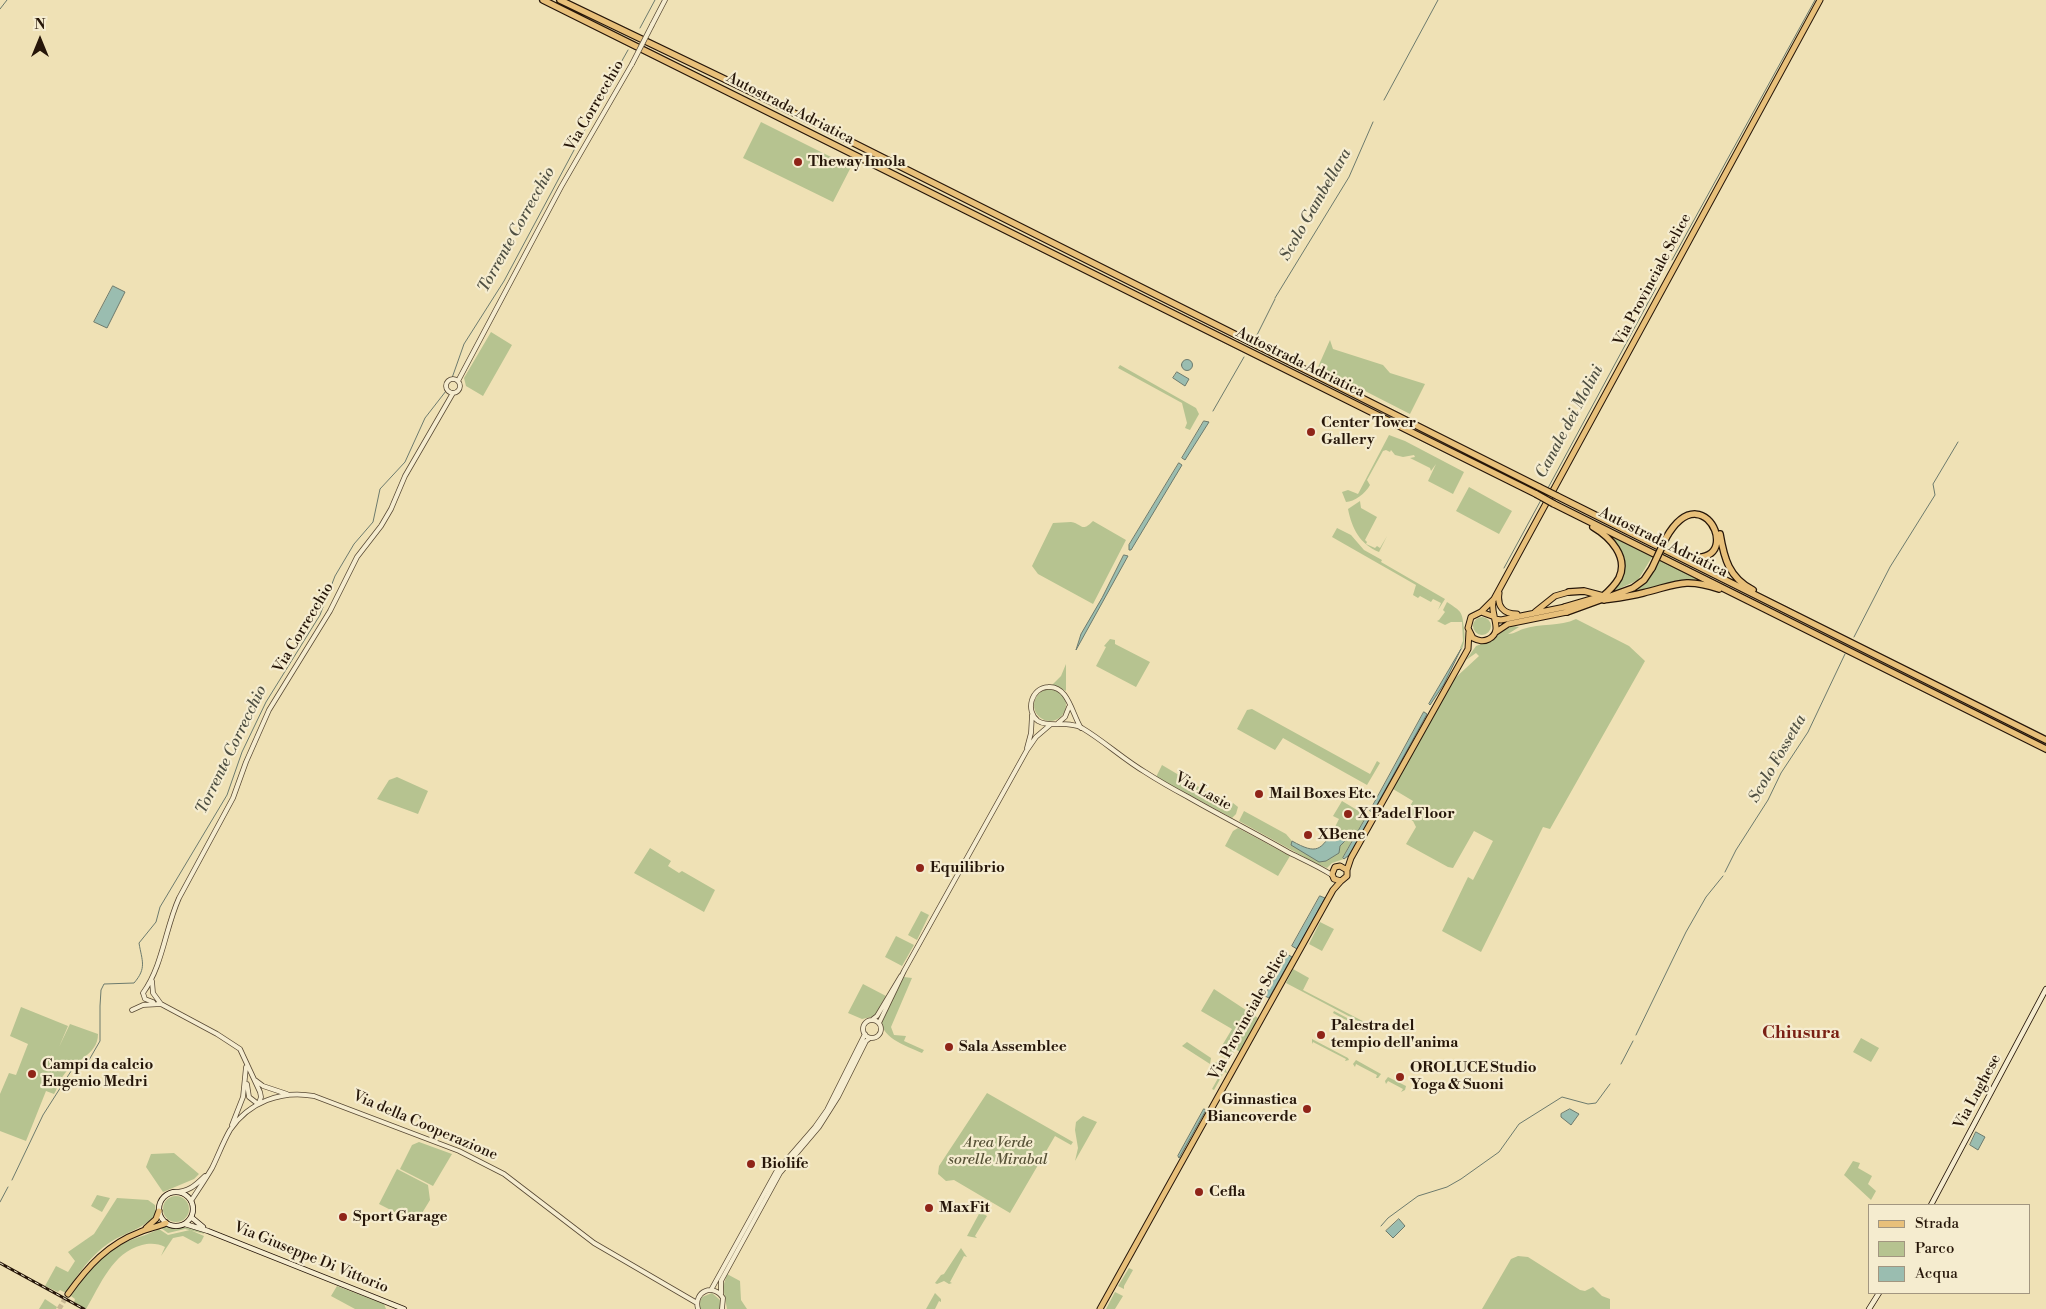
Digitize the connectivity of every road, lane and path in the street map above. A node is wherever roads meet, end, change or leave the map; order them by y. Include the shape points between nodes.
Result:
1 (543, 0) edge
2 (560, 0) edge
3 (665, 0) edge
4 (1820, 0) edge
5 (458, 381) junction
6 (453, 393) junction
7 (1566, 501) junction
8 (1554, 504) junction
9 (1665, 537) junction
10 (1500, 587) junction
11 (1569, 592) joint
12 (1604, 598) junction
13 (1494, 599) junction
14 (1750, 600) junction
15 (1566, 610) junction
16 (1482, 612) junction
17 (1535, 612) junction
18 (1528, 614) junction
19 (1493, 618) junction
20 (1822, 628) junction
21 (1469, 632) junction
22 (1495, 632) junction
23 (1480, 641) junction
24 (1468, 650) junction
25 (1069, 704) junction
26 (1032, 713) junction
27 (1058, 723) junction
28 (1051, 724) junction
29 (1081, 728) junction
30 (2046, 740) edge
31 (2046, 749) edge
32 (1027, 750) junction
33 (1351, 858) junction
34 (1340, 866) junction
35 (1347, 870) junction
36 (1333, 874) junction
37 (1341, 881) junction
38 (1333, 890) junction
39 (903, 974) junction
40 (152, 979) junction
41 (2046, 990) edge
42 (155, 1000) junction
43 (132, 1010) dead end
44 (873, 1019) junction
45 (879, 1023) junction
46 (865, 1034) junction
47 (870, 1038) junction
48 (246, 1066) junction
49 (246, 1074) junction
50 (253, 1078) junction
51 (289, 1094) junction
52 (258, 1104) junction
53 (230, 1132) junction
54 (211, 1169) junction
55 (174, 1192) junction
56 (191, 1201) junction
57 (1932, 1204) edge
58 (159, 1211) junction
59 (191, 1217) junction
60 (166, 1223) junction
61 (185, 1224) junction
62 (141, 1231) junction
63 (208, 1231) junction
64 (711, 1290) junction
65 (68, 1294) tunnel mouth
66 (721, 1294) junction
67 (1878, 1294) edge
68 (698, 1296) junction
69 (688, 1297) junction
70 (697, 1303) junction
71 (404, 1309) edge
72 (698, 1309) edge
73 (722, 1309) edge
74 (1100, 1309) edge
75 (1869, 1309) edge

1 - 8 highway, Autostrada Adriatica, bridge
2 - 7 highway, Autostrada Adriatica, bridge via 764,98
3 - 5 street, Via Correcchio, bridge
4 - 10 main road, Via Provinciale Selice
5 - 6 street, Via Correcchio via 460,388
5 - 6 street, Via Correcchio via 452,380 447,384
6 - 40 street, Via Correcchio via 405,476 391,509 357,557 330,611 269,710 233,798 172,915
7 - 9 highway via 1691,556 1709,553 1718,538 1711,521 1694,515 1676,523
7 - 20 highway, Autostrada Adriatica
8 - 12 highway via 1603,532 1618,551 1620,574
8 - 14 highway, Autostrada Adriatica
9 - 12 highway, bridge via 1647,576 1637,586
9 - 20 highway via 1670,526 1682,516 1696,513 1708,516 1718,527 1725,560 1738,580
10 - 13 main road, Via Provinciale Selice
10 - 18 main road via 1498,602 1503,610 1512,614
11 - 12 highway via 1584,591
11 - 17 main road via 1555,596
12 - 14 highway via 1636,595 1682,582 1713,587
12 - 15 highway
13 - 16 main road, Via Provinciale Selice
13 - 19 main road, Via Provinciale Selice
14 - 31 highway, Autostrada Adriatica
15 - 17 main road
15 - 22 main road via 1508,624
16 - 19 main road
16 - 21 main road, Via Provinciale Selice via 1469,620
17 - 18 main road
18 - 19 main road via 1501,620
19 - 22 main road, Via Provinciale Selice via 1497,626
20 - 30 highway, Autostrada Adriatica
21 - 23 main road
21 - 24 main road, Via Provinciale Selice
22 - 23 main road, Via Provinciale Selice via 1488,640
23 - 24 main road, Via Provinciale Selice
24 - 33 main road, Via Provinciale Selice
25 - 26 street, Via Lasie via 1062,691 1046,687 1032,698
25 - 27 street via 1065,717
25 - 29 street, Via Lasie
26 - 28 street via 1038,720
26 - 32 street
27 - 28 street, Via Lasie
27 - 29 street, Via Lasie
28 - 32 street via 1042,730
29 - 36 street, Via Lasie via 1145,772
32 - 39 street
33 - 34 main road, Via Provinciale Selice
33 - 35 main road, Via Provinciale Selice
34 - 35 main road
34 - 36 main road, Via Provinciale Selice
35 - 37 main road, Via Provinciale Selice via 1347,876
36 - 37 main road
36 - 38 main road, Via Provinciale Selice
37 - 38 main road, Via Provinciale Selice
38 - 74 main road, Via Provinciale Selice
39 - 44 street
39 - 45 street
40 - 42 street
40 - 42 street, Via Correcchio via 143,993
41 - 57 main road, Via Lughese
42 - 43 street
42 - 48 street via 236,1045
44 - 45 street
44 - 46 street via 864,1024
45 - 47 street via 881,1032
46 - 47 street
46 - 64 street via 827,1110 776,1172
47 - 66 street via 819,1127 780,1172 721,1281
48 - 49 street
48 - 50 street
49 - 52 street via 249,1097
49 - 53 street via 243,1097
50 - 51 street via 263,1086
50 - 52 street via 261,1097
51 - 52 street, Via della Cooperazione
51 - 69 street, Via della Cooperazione via 323,1098 483,1162 504,1174 608,1252
52 - 53 street, Via della Cooperazione via 241,1116
53 - 54 street, Via della Cooperazione
54 - 55 street, Via della Cooperazione via 191,1189
54 - 56 street, Via della Cooperazione
55 - 56 main road via 184,1194
55 - 58 main road via 163,1198
56 - 59 main road
58 - 60 main road
58 - 62 main road via 156,1219
59 - 61 main road
59 - 63 main road, Via Giuseppe Di Vittorio
60 - 61 main road
60 - 62 main road
61 - 63 main road, Via Giuseppe Di Vittorio
62 - 65 main road via 95,1259
63 - 71 main road, Via Giuseppe Di Vittorio
64 - 66 street
64 - 68 street
66 - 73 street
67 - 75 main road
68 - 69 street
68 - 70 street
69 - 70 street, Via della Cooperazione
70 - 72 street

